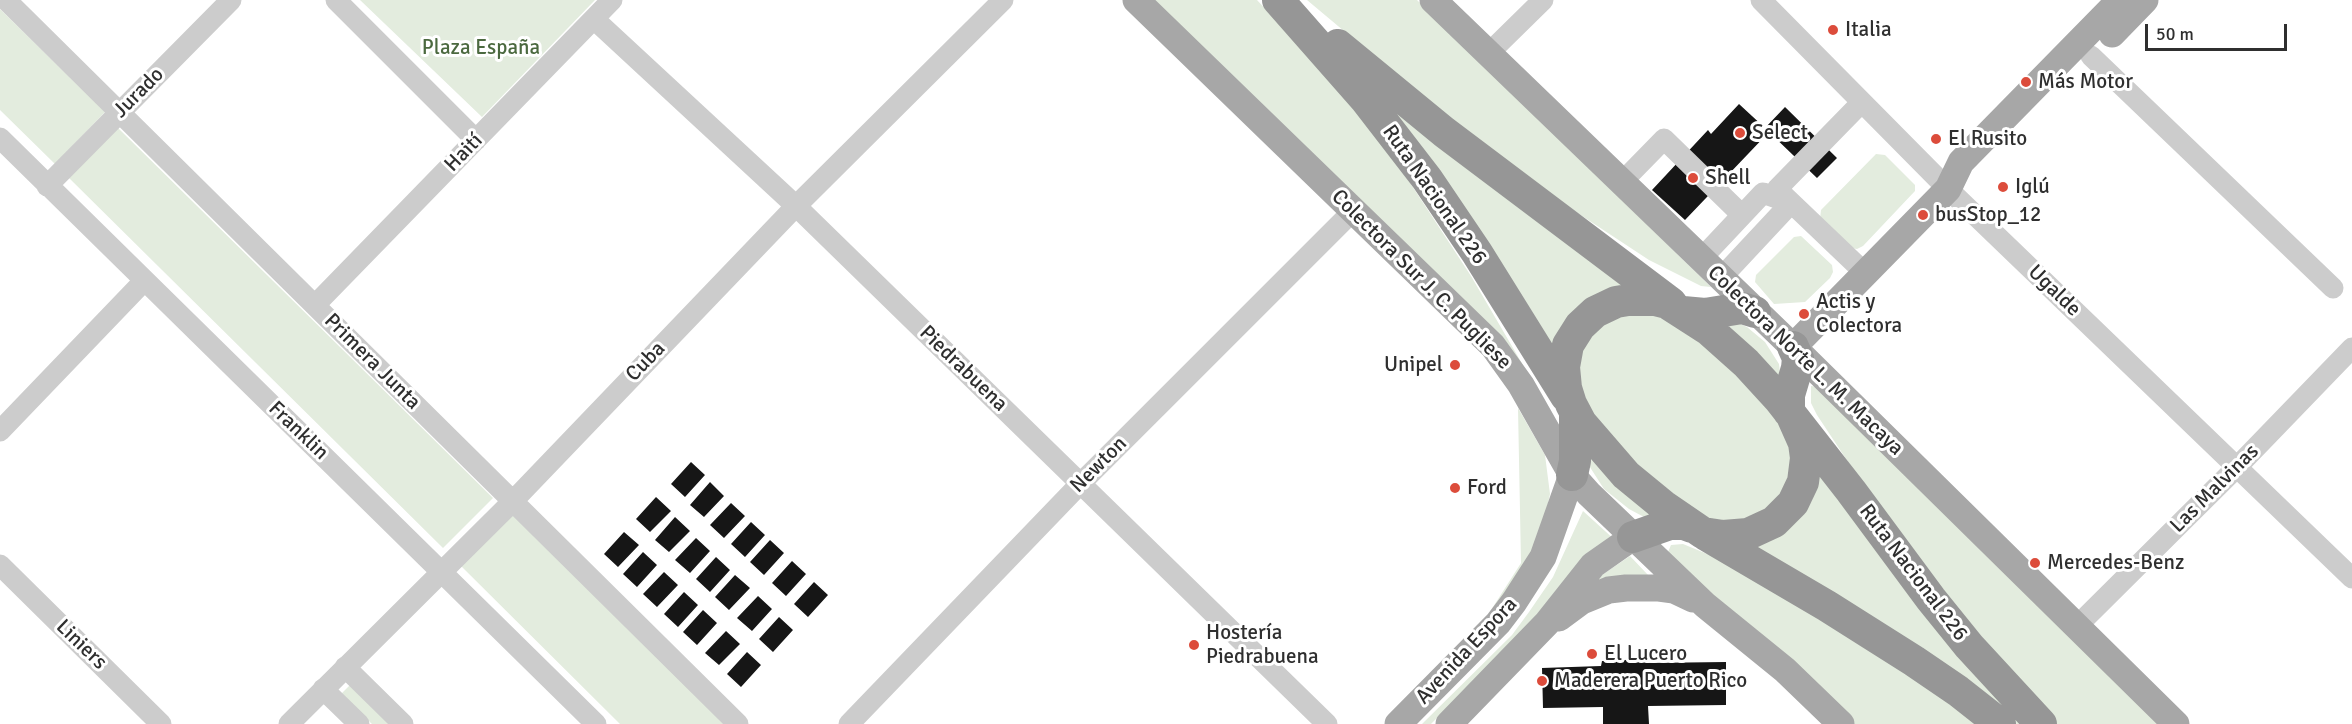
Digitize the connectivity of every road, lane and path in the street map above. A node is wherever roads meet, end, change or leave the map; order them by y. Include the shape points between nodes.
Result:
1 (6, 0) edge
2 (231, 0) edge
3 (336, 0) edge
4 (612, 0) edge
5 (1003, 0) edge
6 (1136, 0) edge
7 (1278, 0) edge
8 (1286, 0) edge
9 (1433, 0) edge
10 (1544, 0) edge
11 (1761, 0) edge
12 (2120, 0) edge
13 (2145, 0) edge
14 (594, 19) junction
15 (1488, 54) junction
16 (2091, 56) junction
17 (1862, 102) junction
18 (120, 112) junction
19 (0, 138) edge
20 (476, 140) junction
21 (1621, 183) junction
22 (47, 186) junction
23 (1948, 189) junction
24 (1777, 195) junction
25 (796, 206) junction
26 (1353, 211) junction
27 (1742, 215) junction
28 (1700, 260) junction
29 (1866, 274) junction
30 (1720, 279) junction
31 (144, 281) junction
32 (2333, 288) dead end
33 (315, 305) junction
34 (1680, 310) junction
35 (1755, 312) junction
36 (1793, 347) junction
37 (2352, 348) edge
38 (1573, 408) junction
39 (1791, 414) junction
40 (0, 431) edge
41 (2237, 467) junction
42 (1572, 474) junction
43 (1081, 483) junction
44 (513, 501) junction
45 (1698, 530) junction
46 (1633, 537) junction
47 (0, 566) edge
48 (440, 571) junction
49 (2352, 578) edge
50 (1705, 604) junction
51 (2076, 627) junction
52 (1528, 643) junction
53 (345, 667) junction
54 (323, 689) junction
55 (161, 724) edge
56 (289, 724) edge
57 (359, 724) edge
58 (403, 724) edge
59 (596, 724) edge
60 (738, 724) edge
61 (849, 724) edge
62 (1327, 724) edge
63 (1398, 724) edge
64 (1449, 724) edge
65 (1841, 724) edge
66 (2000, 724) edge
67 (2041, 724) edge
68 (2176, 724) edge

1 - 18 street, Primera Junta
2 - 18 street, Jurado
3 - 20 street
4 - 14 street, Haití
5 - 25 street, Cuba
6 - 26 main road, Colectora Sur J. C. Pugliese
7 - 38 highway, Ruta Nacional 226 via 1366,100 1427,179
8 - 34 highway, Ruta Nacional 226 via 1444,132
9 - 15 main road, Colectora Norte L. M. Macaya
10 - 15 street
11 - 17 street, Ugalde
12 - 23 main road via 1961,162
13 - 16 main road
14 - 20 street, Haití
14 - 25 street, Piedrabuena
15 - 21 main road, Colectora Norte L. M. Macaya
16 - 23 main road via 1978,172
16 - 32 street
17 - 23 street, Ugalde
17 - 24 street
18 - 22 street, Jurado
18 - 33 street, Primera Junta
19 - 22 street, Franklin
20 - 33 street, Haití
21 - 27 street via 1664,139
21 - 28 main road, Colectora Norte L. M. Macaya
22 - 31 street, Franklin
23 - 29 main road
23 - 41 street, Ugalde
24 - 27 street
24 - 29 street
24 - 30 street
25 - 43 street, Piedrabuena
25 - 44 street, Cuba
26 - 42 main road, Colectora Sur J. C. Pugliese via 1493,346 1521,385
26 - 43 street, Newton
27 - 28 street
28 - 30 main road, Colectora Norte L. M. Macaya
29 - 36 main road
30 - 35 main road, Colectora Norte L. M. Macaya
31 - 40 street
31 - 48 street, Franklin
33 - 44 street, Primera Junta
34 - 35 highway via 1705,314 1742,308
34 - 38 highway, Ruta Nacional 226 via 1655,300 1628,300 1587,318 1573,335 1566,355 1565,379
34 - 39 highway, Ruta Nacional 226 via 1746,363
35 - 36 main road, Colectora Norte L. M. Macaya
36 - 39 highway via 1798,358 1789,395
36 - 51 main road, Colectora Norte L. M. Macaya
37 - 41 street, Las Malvinas
38 - 42 highway
38 - 45 highway, Ruta Nacional 226 via 1596,443 1626,476
39 - 45 highway, Ruta Nacional 226 via 1806,458 1803,482 1793,503 1774,522 1748,534 1723,536
39 - 67 highway, Ruta Nacional 226 via 1931,599
41 - 49 street, Ugalde
41 - 51 street, Las Malvinas
42 - 46 main road, Colectora Sur J. C. Pugliese
42 - 63 main road, Avenida Espora via 1543,557 1514,602
43 - 61 street, Newton
43 - 62 street, Piedrabuena
44 - 48 street, Cuba
44 - 60 street, Primera Junta
45 - 46 highway via 1670,524
45 - 66 highway, Ruta Nacional 226 via 1914,661
46 - 50 main road, Colectora Sur J. C. Pugliese
46 - 52 main road, Avenida Espora via 1593,565
47 - 55 street, Liniers
48 - 53 street, Cuba
48 - 59 street, Franklin
50 - 52 main road via 1674,590 1642,586 1609,590 1582,601
50 - 65 main road, Colectora Sur J. C. Pugliese via 1785,670
51 - 68 main road, Colectora Norte L. M. Macaya
52 - 64 main road, Avenida Espora
53 - 54 street, Cuba
53 - 58 street
54 - 56 street, Cuba
54 - 57 street

